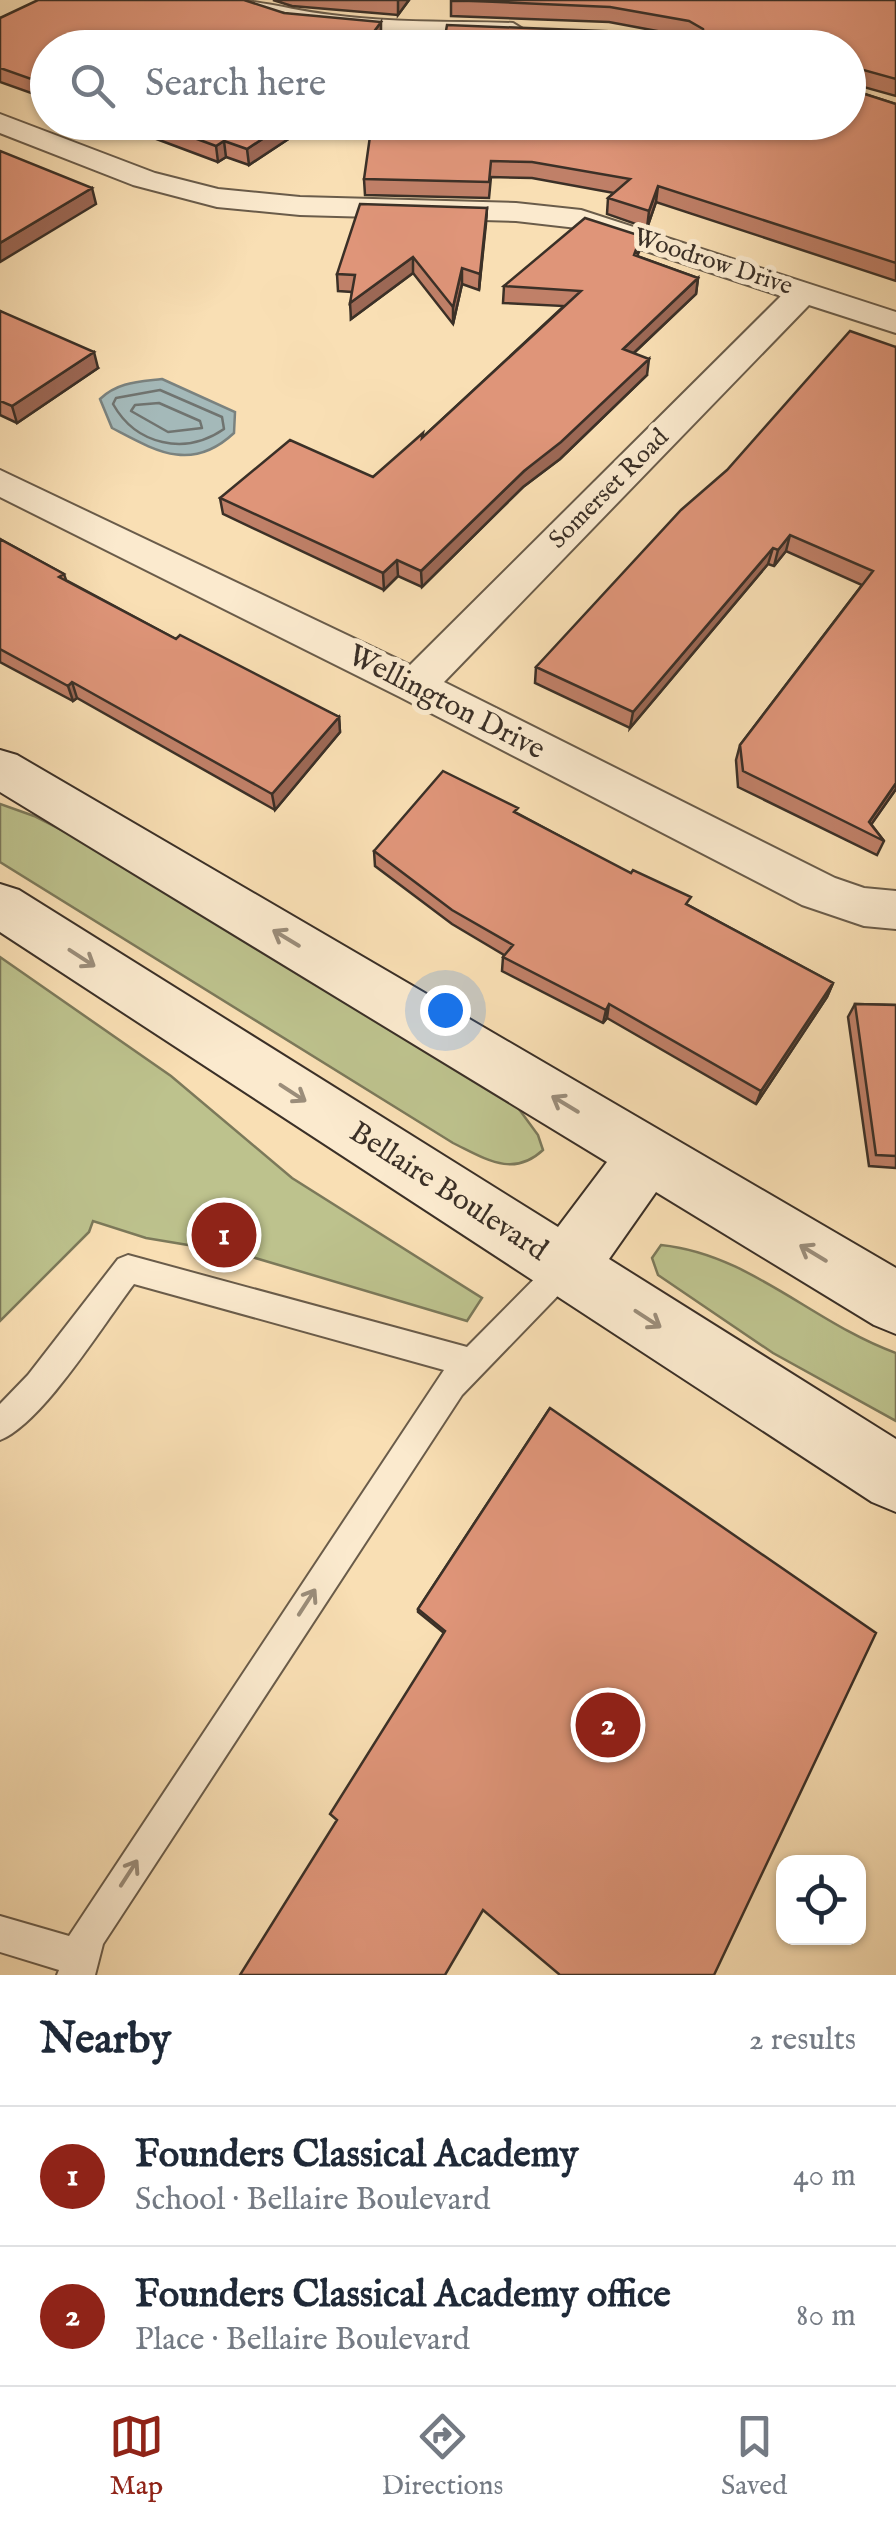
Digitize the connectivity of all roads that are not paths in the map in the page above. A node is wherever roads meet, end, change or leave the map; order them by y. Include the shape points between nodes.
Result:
1 (236, 0) edge
2 (484, 30) edge
3 (0, 123) edge
4 (30, 135) edge
5 (44, 140) edge
6 (803, 292) junction
7 (896, 323) edge
8 (2, 485) edge
9 (414, 686) junction
10 (0, 768) edge
11 (0, 905) edge
12 (896, 910) edge
13 (648, 1154) junction
14 (566, 1267) junction
15 (896, 1303) edge
16 (472, 1363) junction
17 (0, 1426) edge
18 (896, 1478) edge
19 (0, 1934) edge
20 (78, 1966) edge

1 - 2 street via 336,24
3 - 4 street, Woodrow Drive
5 - 6 street, Woodrow Drive via 216,198 581,220
6 - 7 street, Woodrow Drive
6 - 9 street, Somerset Road
8 - 9 street, Wellington Drive
9 - 12 street, Wellington Drive via 818,892
13 -> 10 main road
11 -> 14 main road, Bellaire Boulevard
13 - 14 main road
15 -> 13 main road
14 - 16 lane
14 -> 18 main road, Bellaire Boulevard
16 - 17 lane via 128,1269
20 -> 16 lane via 87,1936 440,1400
19 - 20 lane

